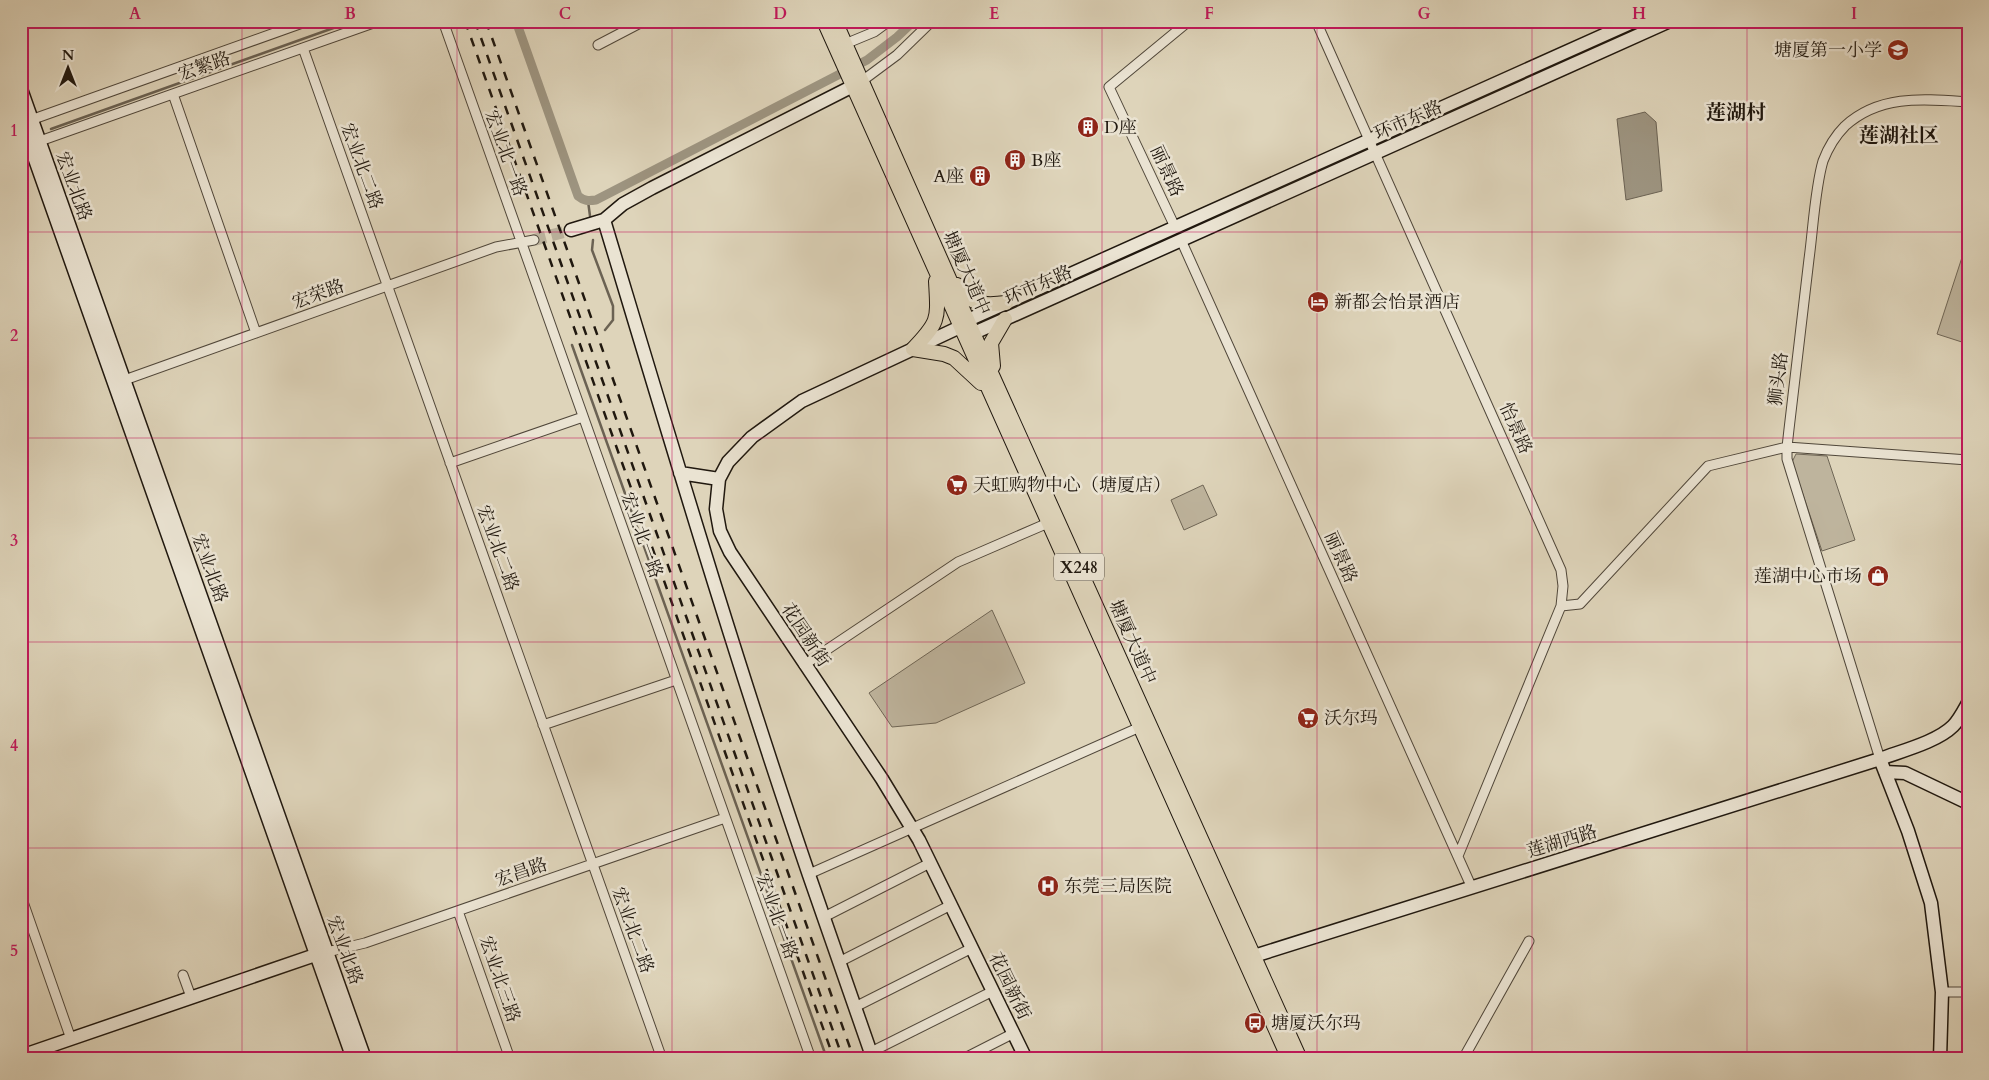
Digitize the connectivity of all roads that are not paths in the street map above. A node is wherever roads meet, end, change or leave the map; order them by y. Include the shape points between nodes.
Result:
1 (308, 21) edge
2 (379, 21) edge
3 (442, 21) edge
4 (644, 21) edge
5 (824, 21) edge
6 (835, 21) edge
7 (889, 21) edge
8 (932, 21) edge
9 (1189, 21) edge
10 (1316, 21) edge
11 (1635, 21) edge
12 (1670, 21) edge
13 (598, 45) dead end
14 (303, 48) junction
15 (844, 50) junction
16 (856, 80) junction
17 (21, 89) edge
18 (173, 94) junction
19 (1968, 102) edge
20 (25, 121) edge
21 (1368, 141) junction
22 (30, 143) edge
23 (1374, 154) junction
24 (604, 220) junction
25 (1175, 227) junction
26 (571, 230) tunnel mouth
27 (534, 240) tunnel mouth
28 (1181, 240) junction
29 (521, 242) junction
30 (940, 269) junction
31 (388, 286) junction
32 (1006, 303) junction
33 (1005, 319) junction
34 (964, 324) junction
35 (256, 333) junction
36 (974, 333) junction
37 (913, 349) junction
38 (120, 382) junction
39 (993, 388) junction
40 (583, 416) junction
41 (1787, 447) junction
42 (1968, 460) edge
43 (450, 463) junction
44 (680, 474) junction
45 (719, 479) junction
46 (1048, 523) junction
47 (1561, 606) junction
48 (804, 665) junction
49 (676, 680) junction
50 (1967, 707) edge
51 (543, 726) junction
52 (1140, 727) junction
53 (1880, 759) junction
54 (1885, 772) junction
55 (1968, 803) edge
56 (725, 818) junction
57 (912, 828) junction
58 (1458, 856) junction
59 (930, 863) junction
60 (592, 864) junction
61 (808, 874) junction
62 (1472, 888) junction
63 (21, 896) edge
64 (951, 905) junction
65 (458, 911) junction
66 (824, 917) junction
67 (1529, 941) dead end
68 (972, 948) junction
69 (322, 953) junction
70 (1254, 956) junction
71 (839, 962) junction
72 (183, 975) dead end
73 (993, 991) junction
74 (1942, 992) junction
75 (1968, 992) edge
76 (191, 998) junction
77 (855, 1007) junction
78 (1014, 1033) junction
79 (72, 1039) junction
80 (21, 1056) edge
81 (872, 1056) edge
82 (353, 1059) edge
83 (365, 1059) edge
84 (510, 1059) edge
85 (662, 1059) edge
86 (811, 1059) edge
87 (963, 1059) edge
88 (1026, 1059) edge
89 (1289, 1059) edge
90 (1300, 1059) edge
91 (1463, 1059) edge
92 (1940, 1059) edge

1 - 20 street
2 - 14 street, 宏繁路
3 - 29 street, 宏业北一路
4 - 13 street
5 - 15 main road, 塘厦大道中 / X248
6 - 15 main road, 塘厦大道中 / X248
7 - 15 street
8 - 16 street via 897,55
9 - 25 street, 丽景路 via 1109,87
10 - 21 street, 怡景路
11 - 21 main road, 环市东路
12 - 23 main road, 环市东路
14 - 18 street, 宏繁路
14 - 31 street, 宏业北二路
15 - 16 main road, 塘厦大道中 / X248
16 - 24 main road via 623,204
16 - 30 main road, 塘厦大道中 / X248
17 - 20 main road, 宏业北路
18 - 22 street, 宏繁路
18 - 35 street
19 - 41 street, 狮头路 via 1914,99 1887,104 1854,119 1830,145 1820,178
20 - 22 main road, 宏业北路
21 - 23 street, 怡景路
21 - 25 main road, 环市东路
22 - 38 main road, 宏业北路
23 - 28 main road, 环市东路
23 - 47 street, 怡景路 via 1561,570
24 - 26 main road
24 - 44 main road
25 - 32 main road, 环市东路
27 - 29 street, 宏荣路
28 - 33 main road, 环市东路
28 - 58 street, 丽景路
29 - 31 street, 宏荣路 via 496,247
29 - 40 street, 宏业北一路
30 - 32 main road via 972,300 987,305
30 - 34 main road, 塘厦大道中 / X248
30 - 37 main road via 937,316 932,328
31 - 35 street, 宏荣路
31 - 43 street, 宏业北二路
32 - 34 main road, 环市东路
33 - 36 main road, 环市东路
33 - 39 main road via 993,337
34 - 36 main road, 塘厦大道中 / X248
34 - 37 main road, 花园新街
34 - 39 main road, 塘厦大道中 / X248
35 - 38 street, 宏荣路
36 - 39 main road, 塘厦大道中 / X248
37 - 39 main road via 954,358
37 - 45 main road, 花园新街 via 802,400 752,437 728,462
38 - 69 main road, 宏业北路
39 - 46 main road, 塘厦大道中 / X248
39 - 70 main road, 塘厦大道中 / X248
40 - 43 street
40 - 49 street, 宏业北一路
41 - 42 street
41 - 47 street via 1708,466 1580,604
41 - 53 street, 狮头路 via 1793,482
43 - 51 street, 宏业北二路
44 - 45 main road
44 - 61 main road
45 - 48 main road, 花园新街 via 716,509 720,531 730,552
46 - 48 street via 958,562
46 - 52 main road, 塘厦大道中 / X248
47 - 58 street, 怡景路
48 - 57 main road, 花园新街
49 - 51 street
49 - 56 street, 宏业北一路
50 - 53 main road, 莲湖西路 via 1951,728
51 - 60 street, 宏业北二路
52 - 57 street
52 - 89 main road, 塘厦大道中 / X248
53 - 54 main road
53 - 62 main road, 莲湖西路
54 - 55 main road via 1905,773
54 - 74 main road via 1931,903
56 - 60 street, 宏昌路
56 - 86 street, 宏业北一路
57 - 59 main road, 花园新街
57 - 61 street
58 - 62 street, 丽景路
59 - 64 main road, 花园新街
59 - 66 street
60 - 65 street, 宏昌路
60 - 85 street, 宏业北二路
61 - 66 main road
62 - 70 main road, 莲湖西路
63 - 79 street
64 - 68 main road, 花园新街
64 - 71 street
65 - 69 street, 宏昌路 via 365,943
65 - 84 street, 宏业北三路
66 - 71 main road
67 - 91 street
68 - 73 main road, 花园新街
68 - 77 street
69 - 76 main road
69 - 82 main road, 宏业北路
69 - 83 main road, 宏业北路
70 - 90 main road, 塘厦大道中 / X248
71 - 77 main road
72 - 76 street
73 - 78 main road, 花园新街
73 - 81 street
74 - 75 street
74 - 92 main road
76 - 79 main road
77 - 81 main road
78 - 87 street
78 - 88 main road, 花园新街
79 - 80 main road

